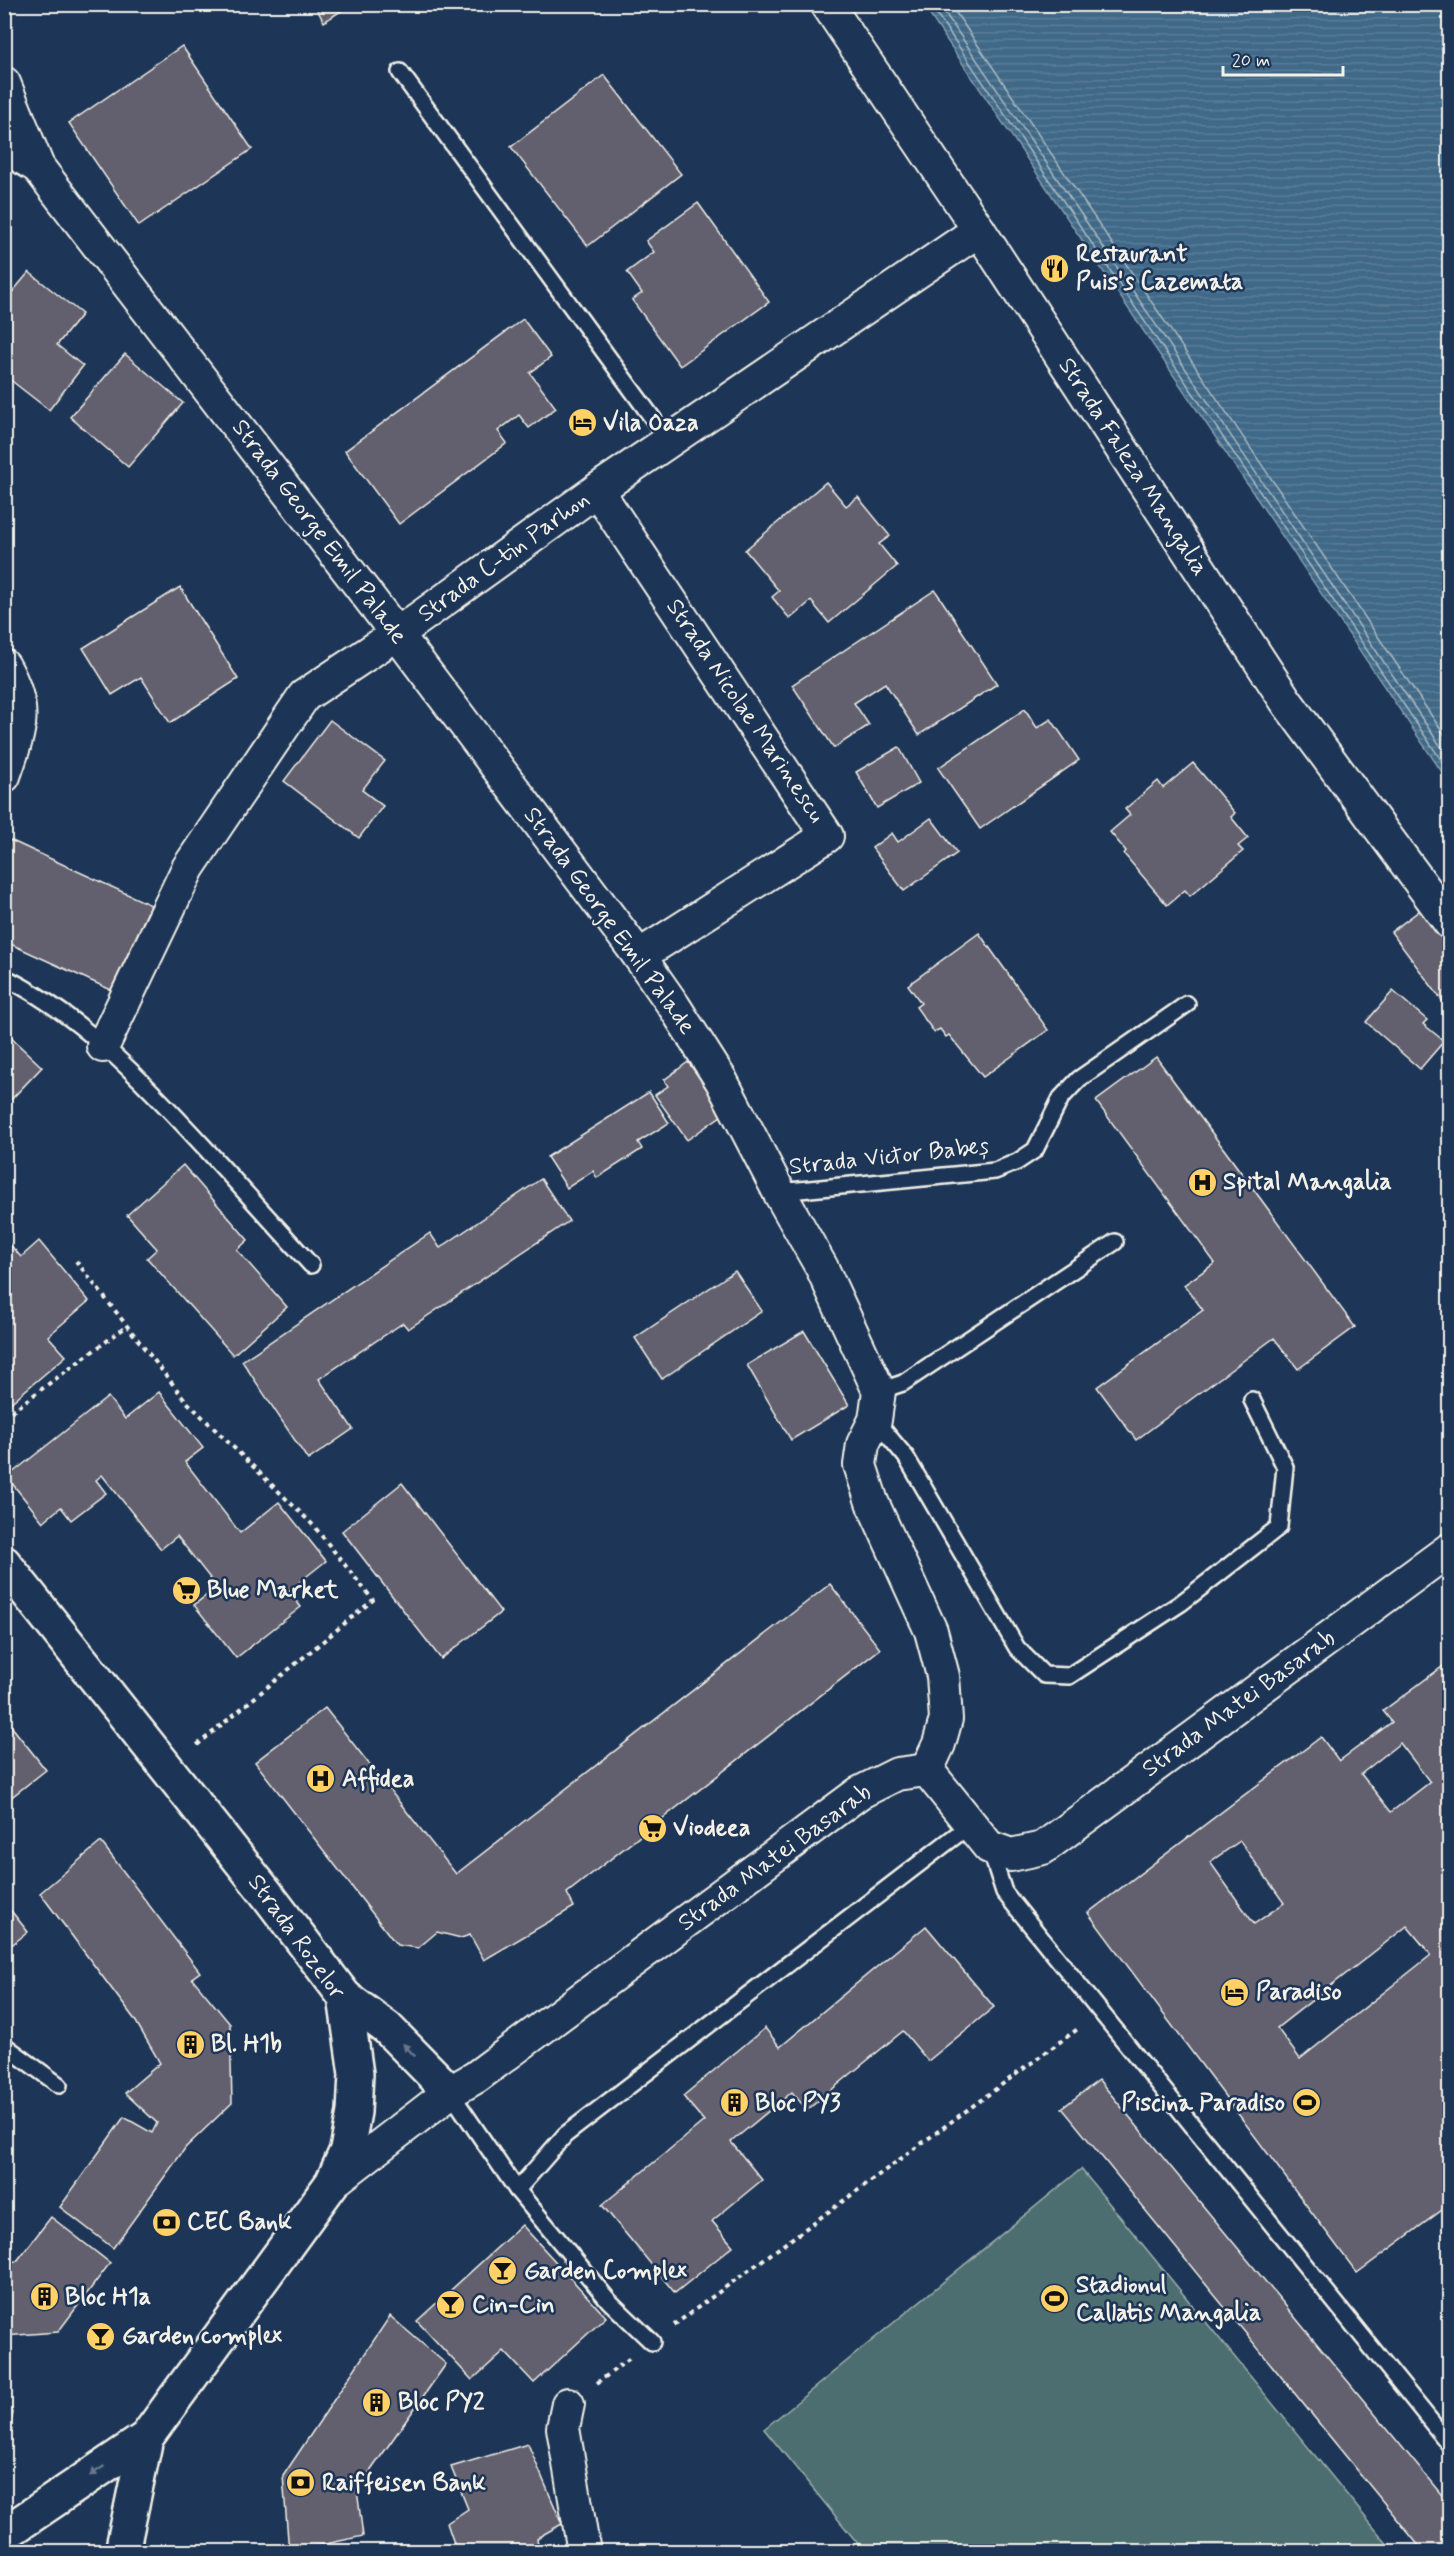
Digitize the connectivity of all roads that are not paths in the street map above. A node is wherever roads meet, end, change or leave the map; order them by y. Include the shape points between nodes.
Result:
1 (827, 4) edge
2 (400, 72) dead end
3 (4, 83) edge
4 (4, 147) edge
5 (38, 167) junction
6 (979, 230) junction
7 (670, 442) junction
8 (597, 490) junction
9 (397, 634) junction
10 (4, 666) edge
11 (4, 776) edge
12 (1449, 923) edge
13 (639, 956) junction
14 (4, 977) edge
15 (1187, 1004) dead end
16 (103, 1046) junction
17 (779, 1192) junction
18 (1115, 1242) dead end
19 (311, 1264) dead end
20 (1252, 1400) dead end
21 (877, 1406) junction
22 (1449, 1549) edge
23 (4, 1563) edge
24 (927, 1770) junction
25 (980, 1835) junction
26 (345, 1997) junction
27 (4, 2045) edge
28 (58, 2085) dead end
29 (450, 2092) junction
30 (332, 2182) junction
31 (517, 2190) junction
32 (652, 2342) road end
33 (568, 2404) road end
34 (146, 2438) junction
35 (1449, 2445) edge
36 (4, 2534) edge
37 (122, 2552) edge
38 (584, 2552) edge

1 - 6 street, Strada Faleza Mangalia
2 - 7 lane
3 - 5 street, Strada George Emil Palade
4 - 5 street, Strada George Emil Palade
5 - 9 street, Strada George Emil Palade
6 - 7 street, Strada C-tin Parhon
6 - 12 street, Strada Faleza Mangalia via 1286,701
7 - 8 street, Strada C-tin Parhon
8 - 9 street, Strada C-tin Parhon
8 - 13 street, Strada Nicolae Marinescu via 828,836
9 - 13 street, Strada George Emil Palade
9 - 16 street, Strada C-tin Parhon via 304,696 188,868
10 - 11 street via 17,688 21,729
13 - 17 street, Strada George Emil Palade via 721,1080
14 - 16 lane via 61,1013
15 - 17 lane, Strada Victor Babeș via 1078,1079 1061,1098 1035,1150 1017,1162 995,1171
16 - 19 lane via 157,1096
17 - 21 street, Strada George Emil Palade via 822,1268
18 - 21 lane via 903,1383
20 - 21 lane via 1285,1467 1279,1527 1181,1603 1069,1676 1044,1675 1017,1648
21 - 24 street via 863,1444 860,1466 872,1502 931,1631 943,1676 946,1719
22 - 25 street, Strada Matei Basarab via 1043,1848 1011,1855
23 - 26 street, Strada Rozelor
24 - 25 street
24 - 29 street, Strada Matei Basarab via 897,1774 860,1793 476,2077
25 - 31 lane via 565,2135
25 - 35 lane via 1004,1892
29 -> 26 street via 387,2028
26 - 30 street, Strada Rozelor via 356,2074 354,2112 347,2150
27 - 28 lane
29 - 30 street, Strada Matei Basarab
29 - 31 lane
30 - 34 street, Strada Rozelor
31 - 32 lane via 609,2301
33 - 38 street via 563,2428
34 -> 36 street, Strada Rozelor
34 - 37 street, Strada Rozelor

